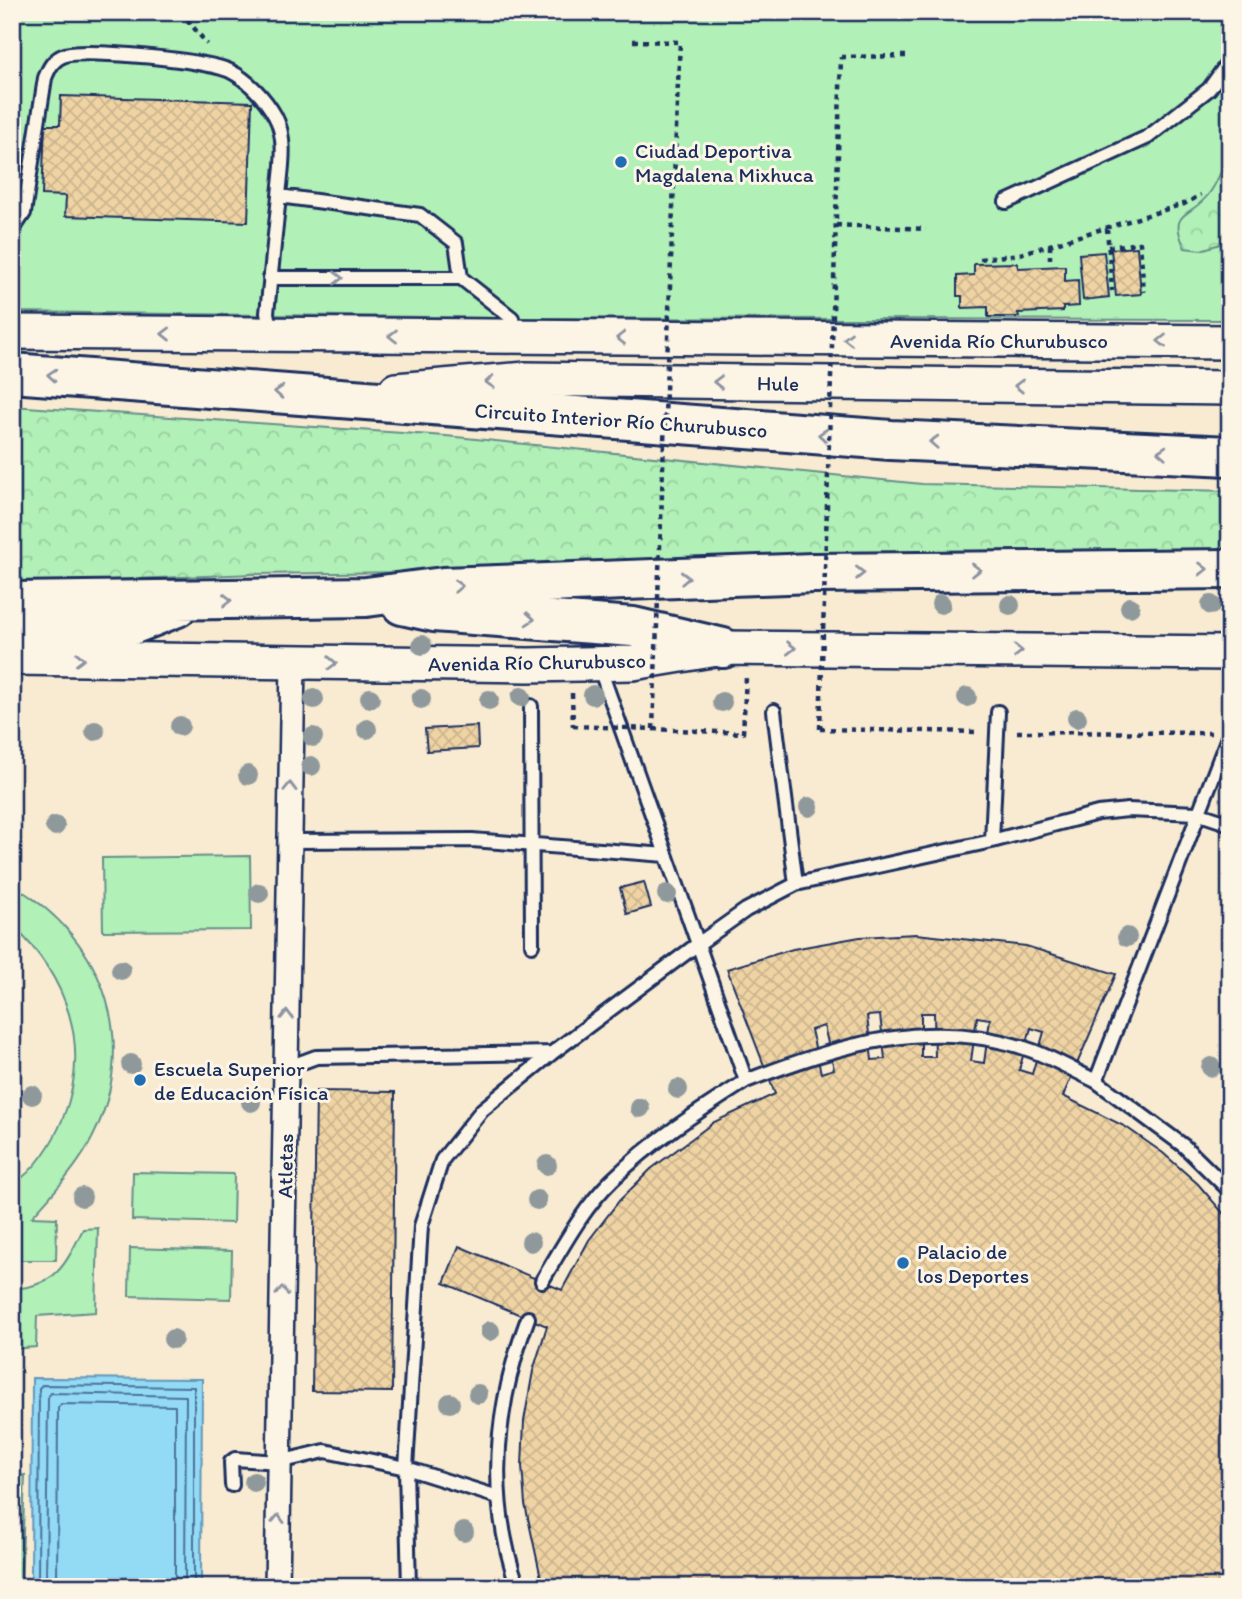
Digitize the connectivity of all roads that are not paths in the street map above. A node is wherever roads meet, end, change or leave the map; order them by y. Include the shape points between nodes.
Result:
1 (1230, 60) edge
2 (279, 195) junction
3 (1006, 202) dead end
4 (12, 231) edge
5 (270, 278) junction
6 (461, 278) junction
7 (12, 332) edge
8 (272, 336) junction
9 (514, 337) junction
10 (1230, 342) edge
11 (12, 373) edge
12 (1230, 388) edge
13 (327, 396) junction
14 (1230, 456) edge
15 (1230, 569) edge
16 (366, 597) junction
17 (12, 601) edge
18 (190, 601) junction
19 (12, 636) edge
20 (735, 648) junction
21 (1230, 653) edge
22 (12, 658) edge
23 (293, 662) junction
24 (598, 664) junction
25 (531, 706) dead end
26 (774, 711) dead end
27 (998, 712) dead end
28 (1230, 733) edge
29 (1197, 813) junction
30 (1230, 824) edge
31 (289, 841) junction
32 (992, 841) junction
33 (533, 843) junction
34 (666, 855) junction
35 (796, 884) junction
36 (698, 944) junction
37 (532, 946) dead end
38 (552, 1053) junction
39 (286, 1068) junction
40 (747, 1081) junction
41 (1096, 1081) junction
42 (1230, 1191) edge
43 (542, 1281) dead end
44 (528, 1318) dead end
45 (279, 1462) junction
46 (406, 1468) junction
47 (232, 1485) dead end
48 (498, 1497) junction
49 (277, 1587) edge
50 (409, 1587) edge
51 (518, 1587) edge

1 - 3 lane via 1209,89 1148,137
2 - 4 lane via 283,151 279,125 251,86 229,71 177,59 65,55 52,62 45,78 24,213
2 - 5 lane
2 - 6 lane via 420,215 456,243
5 -> 6 lane
5 - 8 lane via 267,313
6 - 9 lane via 512,318
8 -> 7 main road, Avenida Río Churubusco
9 -> 8 main road, Avenida Río Churubusco
10 -> 9 main road, Avenida Río Churubusco
13 -> 11 highway, Circuito Interior Río Churubusco
12 -> 13 main road, Hule via 526,379
14 -> 13 highway, Circuito Interior Río Churubusco via 891,440
16 -> 15 highway via 443,587 786,574
18 -> 16 highway
16 -> 20 highway via 434,611 633,627
17 - 18 highway
18 - 19 highway via 111,633
20 -> 21 main road, Avenida Río Churubusco
20 - 24 main road, Avenida Río Churubusco
22 -> 23 main road, Avenida Río Churubusco
23 -> 24 main road, Avenida Río Churubusco
31 -> 23 street, Atletas
24 - 34 lane
25 - 33 lane
26 - 35 lane
27 - 32 lane
28 - 29 lane
29 - 30 lane
29 - 32 lane via 1128,810 1098,814
29 - 41 lane
31 - 33 lane
39 -> 31 street, Atletas
32 - 35 lane
33 - 34 lane
33 - 37 lane
34 - 36 lane
35 - 36 lane via 746,910
36 - 38 lane
36 - 40 lane
38 - 39 lane via 316,1057
38 - 46 lane via 482,1110 442,1160 421,1226
45 -> 39 street, Atletas
40 - 41 lane via 823,1051 876,1038 929,1035 1032,1051
40 - 43 lane via 672,1129 611,1181 574,1227
41 - 42 lane via 1184,1146
44 - 48 lane via 514,1356 499,1425
45 - 46 lane via 326,1451
45 - 47 lane via 234,1459
49 -> 45 street, Atletas
46 - 48 lane
46 - 50 lane
48 - 51 lane via 507,1556

